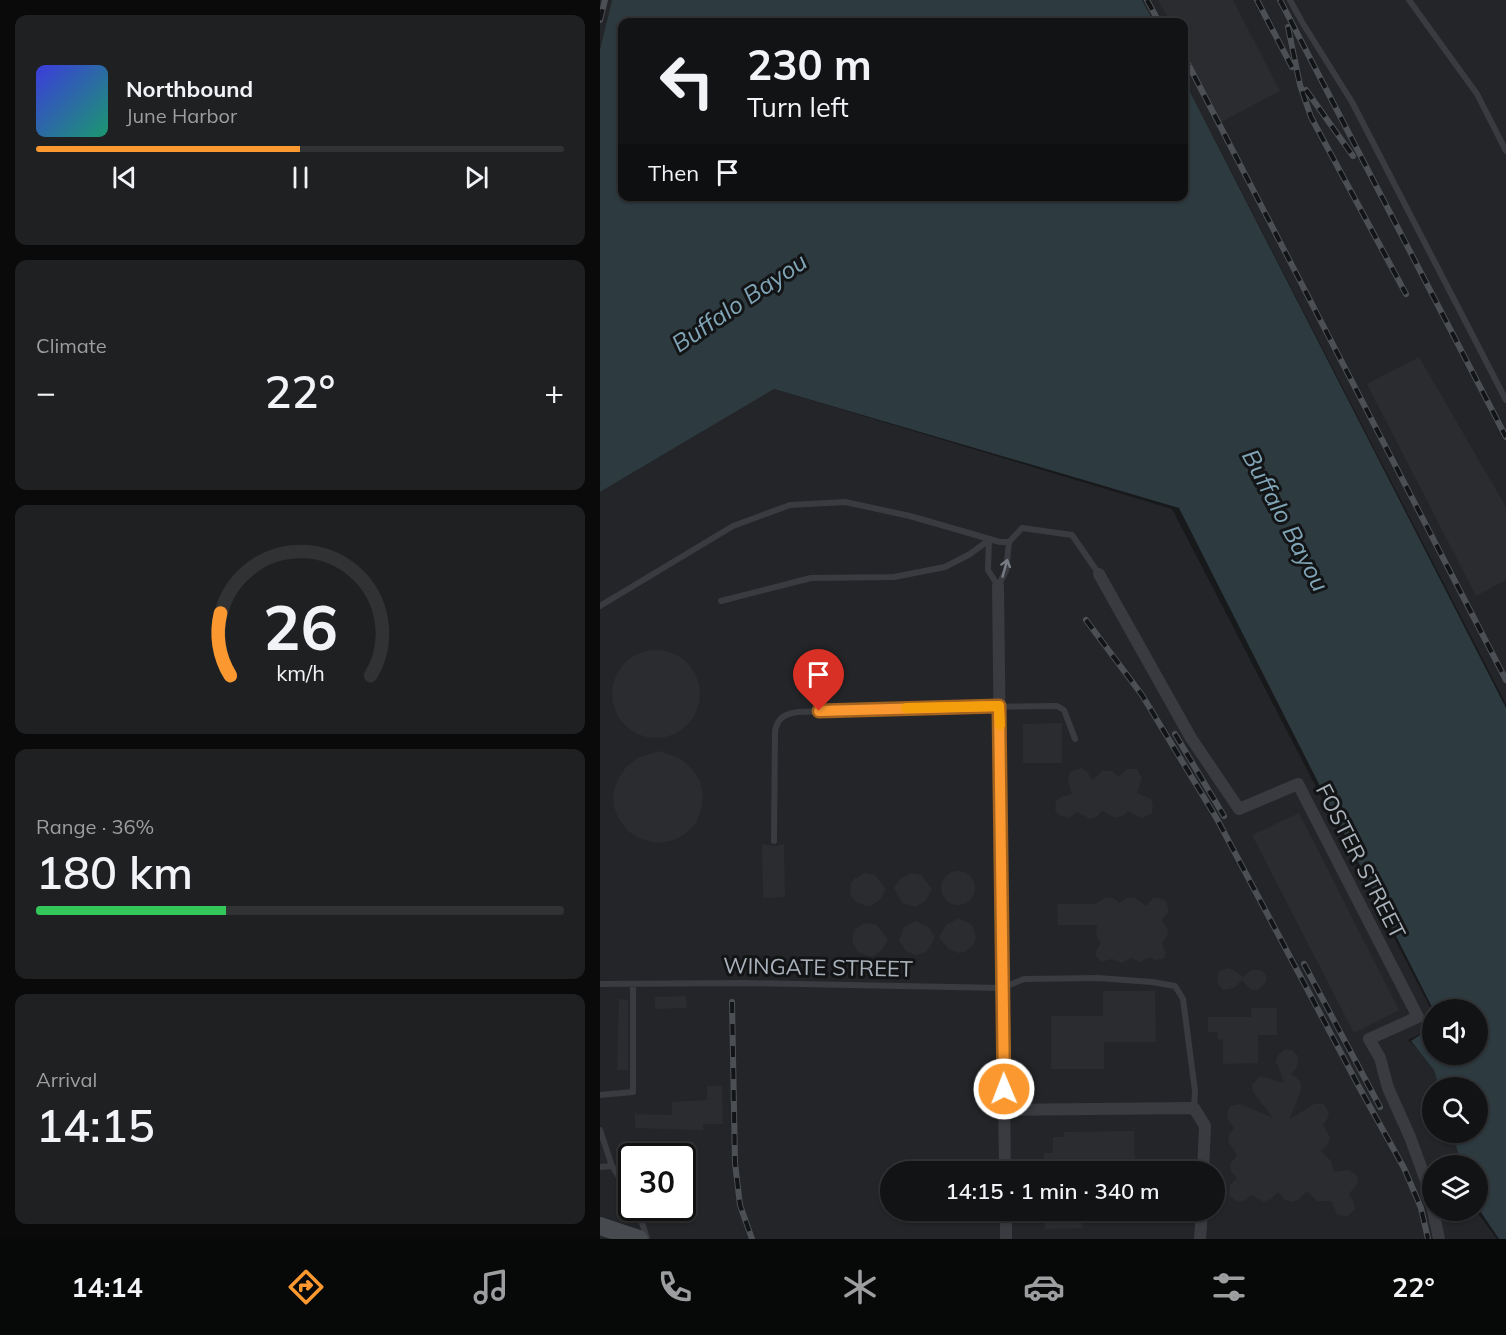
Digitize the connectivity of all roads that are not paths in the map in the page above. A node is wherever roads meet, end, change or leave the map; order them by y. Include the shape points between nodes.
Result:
1 (1290, 0) edge
2 (1409, 0) edge
3 (1506, 151) edge
4 (1506, 400) edge
5 (989, 540) junction
6 (1009, 542) junction
7 (1099, 574) joint
8 (998, 586) junction
9 (721, 601) dead end
10 (600, 606) edge
11 (999, 706) junction
12 (1075, 739) dead end
13 (774, 841) dead end
14 (600, 984) edge
15 (633, 984) junction
16 (1002, 988) junction
17 (600, 1095) edge
18 (1196, 1109) junction
19 (1005, 1110) junction
20 (600, 1130) edge
21 (1005, 1161) edge
22 (1203, 1161) edge
23 (612, 1166) junction
24 (600, 1167) edge
25 (1422, 1170) edge
26 (618, 1176) edge
27 (641, 1221) edge
28 (1006, 1221) edge
29 (1201, 1221) edge
30 (1435, 1221) edge
31 (600, 1226) edge
32 (639, 1239) edge
33 (647, 1239) edge
34 (1006, 1239) edge
35 (1200, 1239) edge
36 (1439, 1239) edge

1 - 4 lane via 1352,102
2 - 3 lane via 1477,94
5 - 6 lane
5 - 8 lane via 988,570
5 - 9 lane via 945,567 894,577 811,578
5 - 10 lane via 910,516 844,502 790,505 734,526
6 - 7 lane via 1022,528 1072,535
8 -> 6 lane via 1006,571
7 - 25 street, FOSTER STREET via 1191,738 1239,809 1298,784 1418,1017 1369,1040 1380,1058 1388,1088
8 - 11 street
11 - 12 lane via 1061,707
11 - 13 lane via 798,712 784,716 777,721 775,731
11 - 16 street
14 - 15 lane, WINGATE STREET
15 - 16 lane, WINGATE STREET via 744,982
15 - 17 lane via 633,1092
16 - 18 lane, WINGATE STREET via 1024,979 1098,978 1175,986 1183,999
16 - 19 street
18 - 19 street
18 - 22 street via 1205,1126
19 - 21 street
20 - 23 lane
23 - 24 lane
23 - 26 lane
27 - 33 lane
28 - 34 street
29 - 35 street
30 - 36 street, FOSTER STREET
31 - 32 street

